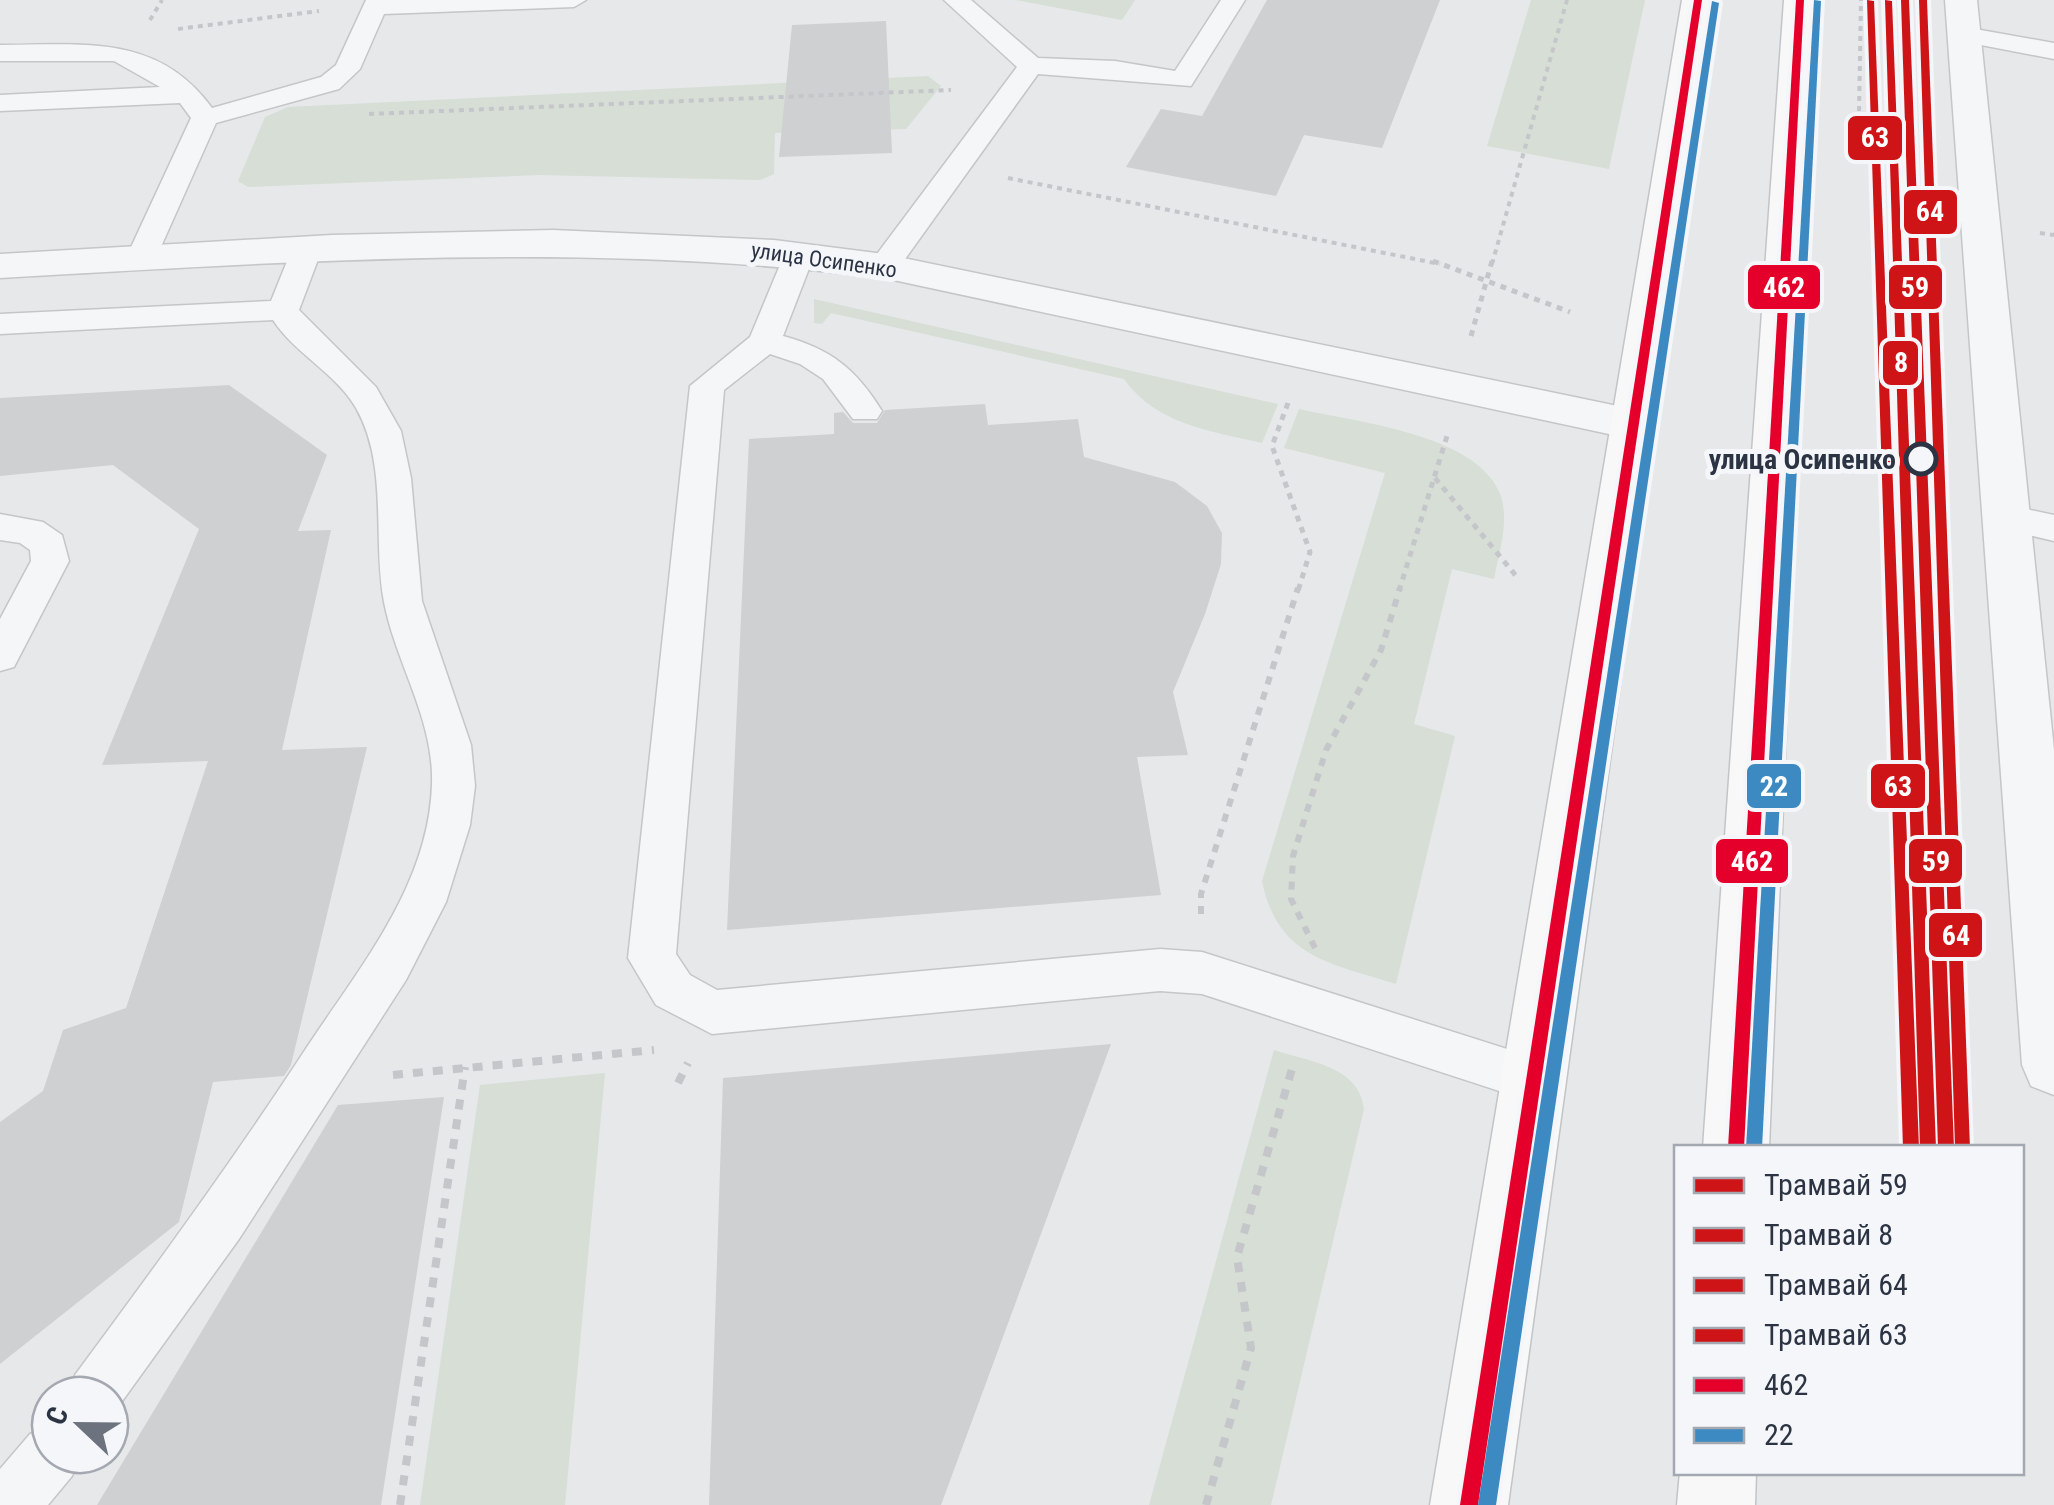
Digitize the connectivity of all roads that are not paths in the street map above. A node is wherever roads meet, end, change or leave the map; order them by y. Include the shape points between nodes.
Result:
1 (574, 0) edge
2 (956, 0) edge
3 (1232, 0) edge
4 (1698, 0) edge
5 (1800, 0) edge
6 (377, 4) edge
7 (1963, 17) edge
8 (2054, 51) edge
9 (0, 54) edge
10 (1031, 66) junction
11 (188, 94) junction
12 (0, 103) edge
13 (206, 118) junction
14 (307, 249) junction
15 (800, 253) junction
16 (142, 258) junction
17 (0, 266) edge
18 (884, 266) junction
19 (283, 310) junction
20 (0, 324) edge
21 (764, 342) junction
22 (865, 411) dead end
23 (1632, 424) junction
24 (2007, 518) junction
25 (0, 527) edge
26 (2054, 528) edge
27 (0, 656) edge
28 (2054, 1065) edge
29 (1533, 1078) junction
30 (1736, 1145) edge
31 (110, 1375) edge
32 (35, 1475) edge
33 (1718, 1475) edge
34 (9, 1505) edge
35 (1469, 1505) edge
36 (1716, 1505) edge

1 - 6 lane
2 - 10 lane
3 - 10 lane via 1182,80
4 - 23 main road
5 - 30 main road
6 - 13 lane via 347,69 330,83
7 - 8 lane
7 - 24 street
9 - 11 lane via 116,53
10 - 18 lane
11 - 12 lane
11 - 13 lane
13 - 16 lane
14 - 15 street, улица Осипенко via 643,242
14 - 16 street, улица Осипенко
14 - 19 lane
15 - 18 street, улица Осипенко
15 - 21 lane
16 - 17 street, улица Осипенко
18 - 23 street, улица Осипенко
19 - 20 lane
19 - 31 lane via 293,331 352,379 389,446 404,606 442,711 454,768 446,840 415,920 312,1084
21 - 22 lane via 809,352 847,378
21 - 29 lane via 706,386 652,958 672,990 712,1012 1160,970 1202,973
23 - 29 main road
24 - 26 lane
24 - 28 street
25 - 27 lane via 30,532 48,544 50,561
29 - 35 main road
32 - 34 lane
33 - 36 main road

